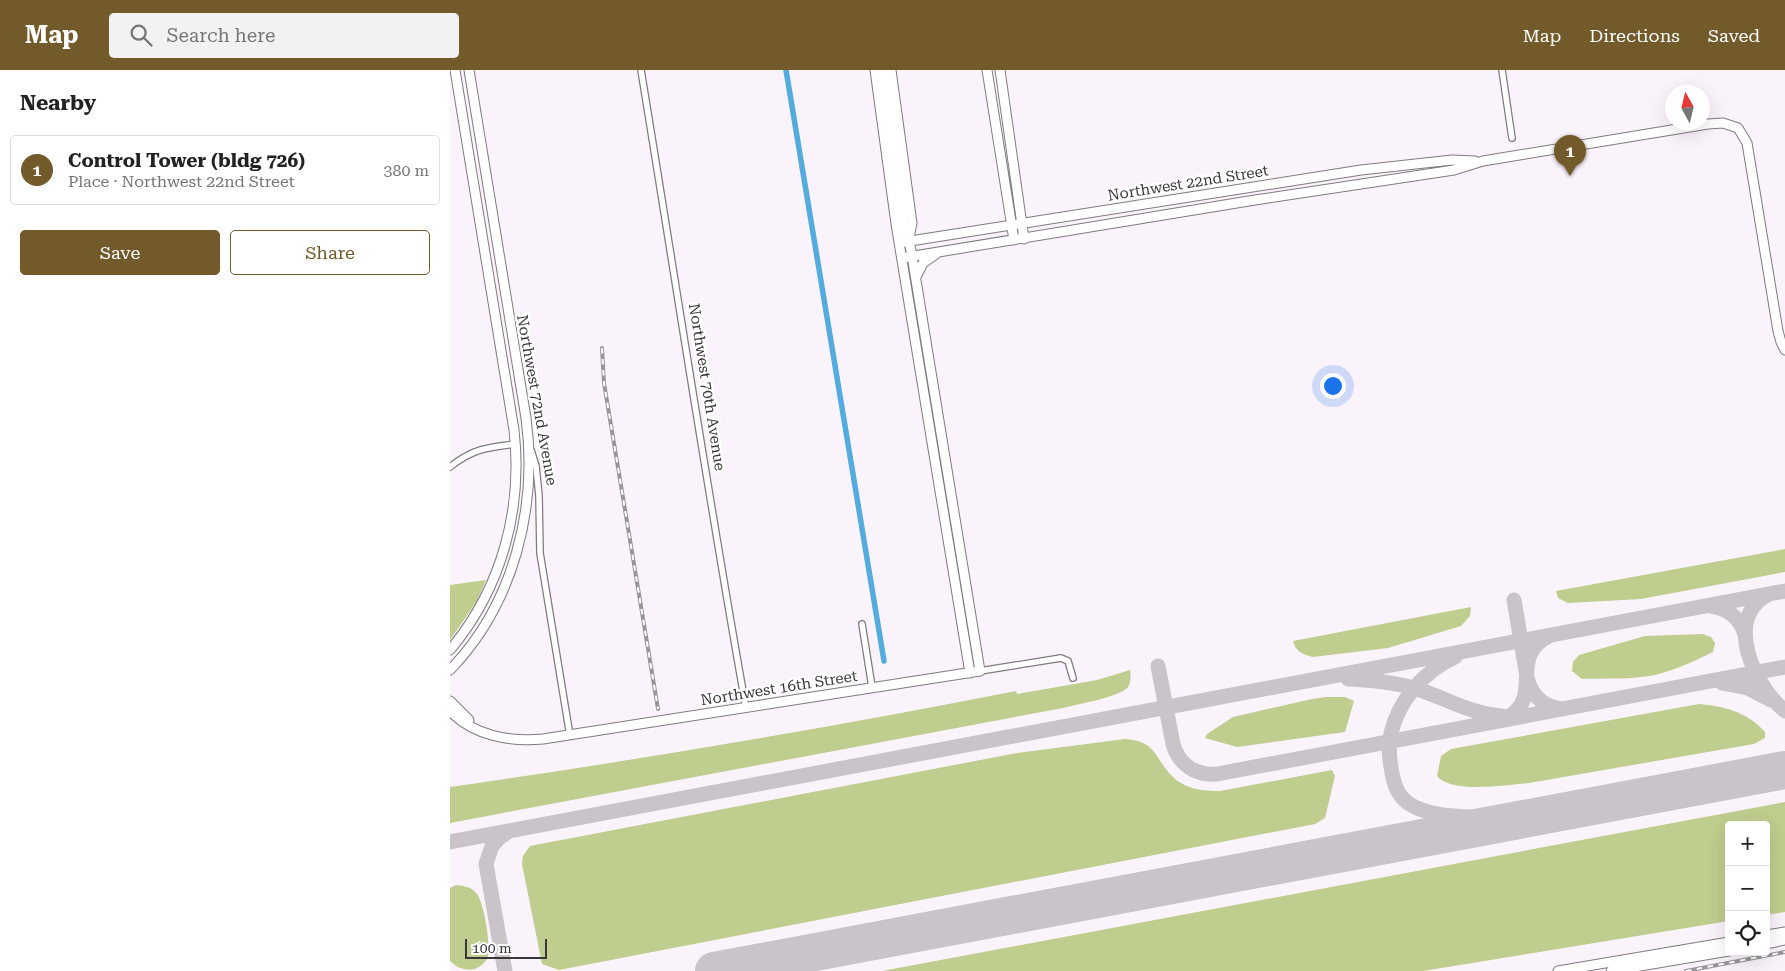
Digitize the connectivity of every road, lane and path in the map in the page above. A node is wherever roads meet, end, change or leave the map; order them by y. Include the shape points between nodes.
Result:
1 (455, 70) edge
2 (468, 70) edge
3 (641, 70) edge
4 (875, 70) edge
5 (883, 70) edge
6 (892, 70) edge
7 (987, 70) edge
8 (1000, 70) edge
9 (1502, 70) edge
10 (463, 121) junction
11 (478, 130) junction
12 (1512, 138) dead end
13 (1483, 161) junction
14 (472, 175) junction
15 (488, 188) junction
16 (1022, 223) junction
17 (1012, 224) junction
18 (1024, 239) junction
19 (1014, 240) junction
20 (909, 241) junction
21 (899, 242) junction
22 (940, 252) junction
23 (912, 256) junction
24 (902, 258) junction
25 (916, 280) junction
26 (506, 295) junction
27 (493, 297) junction
28 (1785, 350) edge
29 (504, 371) junction
30 (521, 391) junction
31 (529, 443) junction
32 (516, 444) junction
33 (450, 467) edge
34 (862, 624) dead end
35 (450, 650) edge
36 (450, 670) edge
37 (980, 671) junction
38 (970, 673) junction
39 (1073, 678) dead end
40 (872, 687) junction
41 (450, 701) edge
42 (746, 708) junction
43 (450, 711) edge
44 (477, 729) junction
45 (570, 736) junction
46 (1785, 932) edge
47 (1770, 934) edge
48 (1785, 940) edge
49 (1725, 943) edge
50 (1770, 943) edge
51 (1725, 952) edge
52 (1558, 971) edge
53 (1611, 971) edge

1 - 10 main road, Northwest 72nd Avenue
2 - 11 main road, Northwest 72nd Avenue
3 - 42 street, Northwest 70th Avenue
4 - 21 main road
5 - 20 main road via 903,224
6 - 20 main road via 912,223
7 - 17 main road
8 - 16 main road
9 - 12 street
10 - 11 main road via 474,124
10 - 14 main road, Northwest 72nd Avenue
11 - 15 main road, Northwest 72nd Avenue
13 - 16 main road, Northwest 22nd Street via 1402,164
13 - 18 main road, Northwest 22nd Street via 1454,170
13 - 28 main road, Northwest 22nd Street via 1708,124 1723,123 1738,128 1748,148 1775,312
14 - 15 main road
14 - 27 main road, Northwest 72nd Avenue
15 - 26 main road, Northwest 72nd Avenue
16 - 17 main road, Northwest 22nd Street
16 - 18 main road
17 - 19 main road
17 - 20 main road, Northwest 22nd Street
18 - 19 main road, Northwest 22nd Street
19 - 22 main road, Northwest 22nd Street
20 - 21 main road, Northwest 22nd Street
20 - 23 main road
21 - 24 main road
22 - 23 main road, Northwest 22nd Street
22 - 25 main road via 923,263
23 - 24 main road, Northwest 22nd Street
23 - 25 main road
24 - 38 main road
25 - 37 main road
26 - 27 main road
26 - 30 main road, Northwest 72nd Avenue
27 - 29 main road, Northwest 72nd Avenue
29 - 30 main road
29 - 32 main road, Northwest 72nd Avenue
30 - 31 main road, Northwest 72nd Avenue
31 - 32 main road
31 - 36 main road via 526,504 515,561 484,627
31 - 45 street, Northwest 72nd Avenue via 536,466 540,553
32 - 33 street via 478,449
32 - 35 main road, Northwest 72nd Avenue via 515,497 504,552 483,602
34 - 40 street
37 - 38 main road, Northwest 16th Street
37 - 39 street, Northwest 16th Street via 1061,658 1068,662
38 - 40 main road, Northwest 16th Street
40 - 42 main road, Northwest 16th Street
41 - 44 main road, Northwest 16th Street
42 - 45 main road, Northwest 16th Street
43 - 44 main road, Northwest 16th Street
44 - 45 main road, Northwest 16th Street via 499,737 524,740
46 - 47 main road
48 - 50 main road
49 - 52 main road
51 - 53 main road

